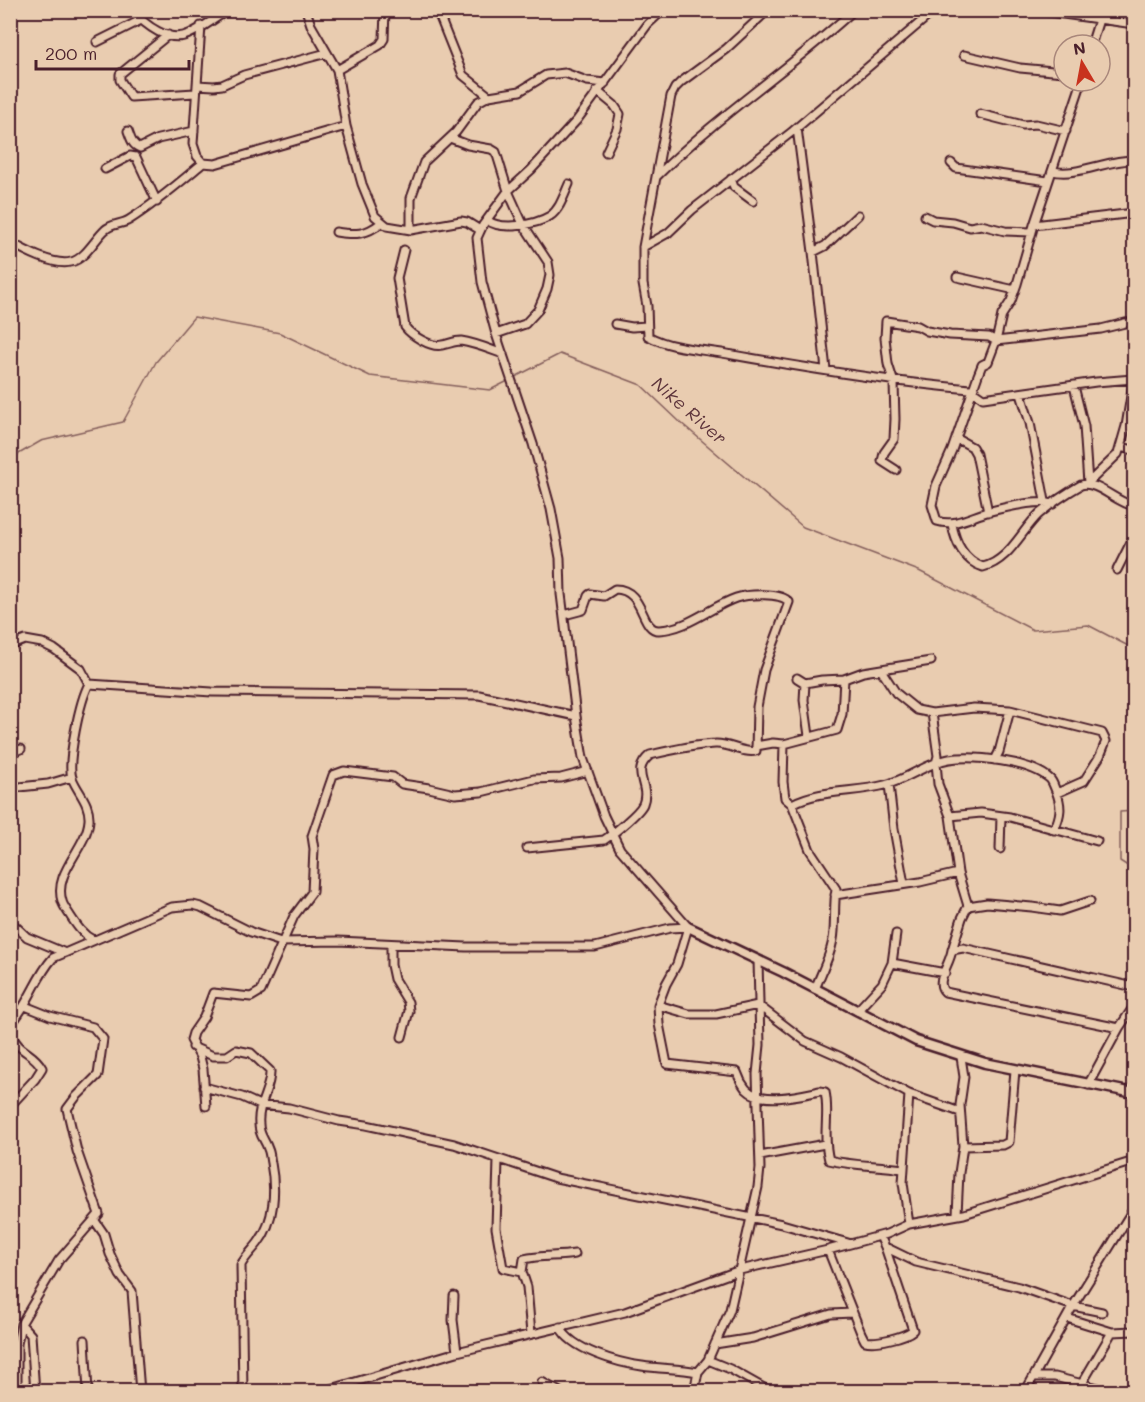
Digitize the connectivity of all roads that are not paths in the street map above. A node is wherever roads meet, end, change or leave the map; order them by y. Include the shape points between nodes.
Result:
1 (132, 10) edge
2 (229, 10) edge
3 (306, 10) edge
4 (385, 10) edge
5 (437, 10) edge
6 (768, 10) edge
7 (854, 10) edge
8 (935, 10) edge
9 (1102, 10) edge
10 (1039, 11) edge
11 (658, 14) edge
12 (1098, 19) junction
13 (141, 20) junction
14 (1134, 24) edge
15 (201, 26) junction
16 (1094, 33) edge
17 (168, 35) junction
18 (97, 42) dead end
19 (327, 53) junction
20 (964, 55) dead end
21 (337, 70) junction
22 (1052, 72) edge
23 (605, 83) junction
24 (196, 89) junction
25 (597, 91) junction
26 (1077, 93) edge
27 (489, 96) junction
28 (980, 114) dead end
29 (346, 126) junction
30 (797, 128) junction
31 (128, 131) dead end
32 (194, 131) junction
33 (1066, 131) junction
34 (450, 138) junction
35 (606, 152) dead end
36 (1134, 160) edge
37 (203, 163) junction
38 (951, 163) dead end
39 (105, 169) dead end
40 (1053, 171) junction
41 (657, 176) junction
42 (731, 179) junction
43 (1048, 181) junction
44 (569, 184) dead end
45 (507, 191) junction
46 (753, 201) dead end
47 (157, 202) junction
48 (1134, 213) edge
49 (858, 215) dead end
50 (925, 216) dead end
51 (487, 220) junction
52 (381, 223) junction
53 (523, 224) junction
54 (1033, 229) junction
55 (411, 230) junction
56 (480, 230) junction
57 (336, 232) dead end
58 (10, 242) edge
59 (643, 247) junction
60 (404, 250) dead end
61 (813, 252) junction
62 (957, 277) dead end
63 (1015, 291) junction
64 (1134, 322) edge
65 (615, 324) dead end
66 (647, 326) junction
67 (496, 334) junction
68 (996, 340) junction
69 (504, 357) junction
70 (826, 370) junction
71 (1134, 378) edge
72 (893, 379) junction
73 (1074, 386) junction
74 (973, 391) junction
75 (1021, 393) junction
76 (956, 438) junction
77 (1120, 447) junction
78 (1134, 450) edge
79 (897, 470) dead end
80 (1088, 483) junction
81 (1045, 501) junction
82 (1053, 504) junction
83 (1134, 506) edge
84 (988, 512) junction
85 (952, 524) junction
86 (1134, 536) edge
87 (1117, 570) dead end
88 (564, 615) junction
89 (10, 646) edge
90 (931, 661) dead end
91 (881, 670) junction
92 (797, 678) dead end
93 (844, 680) junction
94 (805, 683) junction
95 (89, 684) junction
96 (1010, 710) junction
97 (932, 712) junction
98 (576, 716) junction
99 (809, 736) junction
100 (784, 744) junction
101 (756, 746) junction
102 (21, 748) dead end
103 (10, 753) edge
104 (995, 760) junction
105 (936, 763) junction
106 (588, 771) junction
107 (72, 777) junction
108 (889, 784) junction
109 (10, 788) edge
110 (1057, 793) junction
111 (792, 804) junction
112 (950, 816) junction
113 (1001, 816) junction
114 (1054, 830) junction
115 (612, 835) junction
116 (1097, 841) dead end
117 (527, 849) dead end
118 (1000, 849) dead end
119 (958, 873) junction
120 (904, 884) junction
121 (835, 896) junction
122 (1090, 901) dead end
123 (968, 906) junction
124 (10, 921) edge
125 (688, 927) junction
126 (896, 934) dead end
127 (93, 940) junction
128 (282, 942) junction
129 (392, 945) junction
130 (952, 950) junction
131 (63, 952) junction
132 (758, 960) junction
133 (892, 963) junction
134 (945, 973) junction
135 (1134, 987) edge
136 (815, 989) junction
137 (25, 1005) junction
138 (658, 1005) junction
139 (758, 1005) junction
140 (1134, 1006) edge
141 (857, 1011) junction
142 (10, 1025) edge
143 (1119, 1028) junction
144 (10, 1032) edge
145 (402, 1037) dead end
146 (193, 1047) junction
147 (961, 1057) junction
148 (1015, 1070) junction
149 (1088, 1085) junction
150 (204, 1087) junction
151 (1134, 1093) edge
152 (758, 1094) junction
153 (909, 1094) junction
154 (260, 1105) junction
155 (10, 1106) edge
156 (206, 1106) dead end
157 (960, 1112) junction
158 (825, 1144) junction
159 (963, 1146) junction
160 (760, 1156) junction
161 (498, 1160) junction
162 (1134, 1161) edge
163 (903, 1169) junction
164 (1134, 1209) edge
165 (957, 1214) junction
166 (752, 1218) junction
167 (95, 1221) junction
168 (909, 1224) junction
169 (880, 1236) junction
170 (848, 1243) junction
171 (885, 1247) junction
172 (828, 1250) junction
173 (575, 1254) dead end
174 (740, 1270) junction
175 (522, 1272) junction
176 (454, 1296) dead end
177 (1073, 1306) junction
178 (1102, 1312) dead end
179 (852, 1313) junction
180 (1066, 1318) junction
181 (21, 1324) junction
182 (560, 1327) junction
183 (1134, 1330) edge
184 (1112, 1332) junction
185 (531, 1334) junction
186 (85, 1340) dead end
187 (715, 1344) junction
188 (458, 1352) junction
189 (708, 1360) junction
190 (698, 1372) junction
191 (1034, 1377) junction
192 (542, 1382) dead end
193 (1082, 1383) junction
194 (340, 1389) edge
195 (17, 1392) edge
196 (35, 1392) edge
197 (88, 1392) edge
198 (140, 1392) edge
199 (243, 1392) edge
200 (321, 1392) edge
201 (560, 1392) edge
202 (694, 1392) edge
203 (771, 1392) edge
204 (1025, 1392) edge
205 (1077, 1392) edge
206 (1114, 1392) edge

1 - 13 street
2 - 15 street
3 - 19 street
4 - 21 street via 384,39 380,45
5 - 27 street via 463,75
6 - 41 street via 675,88
7 - 41 street via 700,135
8 - 30 street
9 - 12 street
10 - 12 street
11 - 23 street
12 - 14 street
12 - 16 street
13 - 17 street
13 - 18 street
15 - 17 street via 183,36
15 - 24 street
17 - 24 street via 120,74 120,80 131,97
19 - 21 street
19 - 24 street via 244,75 222,85
20 - 22 street
21 - 29 street
23 - 25 street
23 - 27 street via 565,73 546,75 520,91
24 - 32 street
25 - 35 street via 620,114
25 - 45 street via 577,120
26 - 33 street
27 - 34 street via 478,102
28 - 33 street
29 - 37 street via 215,164
29 - 52 street via 362,184
30 - 42 street
30 - 61 street
31 - 32 street via 131,141 140,148 158,139
32 - 37 street via 196,156
33 - 40 street
34 - 45 street via 496,152
34 - 55 street via 424,162 420,171 411,198
36 - 40 street via 1063,174
37 - 47 street
38 - 43 street via 956,168
39 - 47 street via 130,156 136,157
40 - 43 street
41 - 59 street
42 - 46 street via 734,187
42 - 59 street via 668,233
43 - 54 street
44 - 53 street via 550,216
45 - 51 street
45 - 53 street
47 - 58 street via 122,225 106,228 80,258 71,262 51,260
48 - 54 street
49 - 61 street
50 - 54 street via 970,227
51 - 53 street via 499,226
51 - 56 street
52 - 55 street
52 - 57 street via 370,232 357,235
53 - 67 street via 548,262 547,289 538,310 525,324
54 - 63 street
55 - 56 street via 461,221
56 - 67 street via 477,238 482,282
59 - 66 street
60 - 69 street via 397,284 407,330 438,345 459,341
61 - 70 street
62 - 63 street
63 - 68 street via 1002,315
64 - 68 street
65 - 66 street
66 - 70 street via 648,336 664,344
67 - 69 street
68 - 72 street via 886,321 886,348
68 - 74 street
69 - 88 street via 551,508
70 - 72 street
71 - 73 street
71 - 77 street
72 - 74 street
72 - 79 street via 894,439 882,461
73 - 75 street
73 - 80 street via 1084,426
74 - 75 street via 983,398
74 - 76 street
75 - 81 street
76 - 84 street via 976,454
76 - 85 street via 932,505 937,521
77 - 78 street
77 - 80 street via 1118,454
80 - 82 street
80 - 83 street
81 - 82 street
81 - 84 street
82 - 85 street via 998,561 983,567 970,560 957,544
84 - 85 street
86 - 87 street
88 - 98 street
88 - 101 street via 581,612 590,594 604,596 620,589 637,600 646,620 658,630 677,627 738,597 784,596 789,606 764,670 757,707
89 - 95 street via 25,640 42,643 81,669
90 - 91 street
91 - 93 street
91 - 97 street via 904,701 917,710
92 - 94 street
93 - 94 street
93 - 99 street via 837,729
94 - 99 street
95 - 98 street via 212,692 479,695
95 - 107 street via 73,743
96 - 97 street
96 - 104 street
96 - 110 street via 1105,736 1100,756 1084,781
97 - 105 street
98 - 106 street
99 - 100 street
100 - 101 street
100 - 111 street via 785,798
101 - 115 street via 756,752 715,744 650,754 640,769 644,803
102 - 103 street
104 - 105 street via 948,759
104 - 110 street via 1041,773 1052,780
105 - 108 street
105 - 112 street via 938,784
106 - 115 street
106 - 128 street via 455,794 402,784 393,777 344,771 333,775 312,836 312,892 294,916
107 - 109 street
107 - 127 street via 86,803 89,819 85,839 60,891 74,922
108 - 111 street via 804,797
108 - 120 street
110 - 114 street via 1061,809
111 - 121 street via 810,850 836,889
112 - 113 street
112 - 119 street
113 - 114 street
113 - 118 street
114 - 116 street
115 - 117 street via 604,840
115 - 125 street
119 - 120 street
119 - 123 street
120 - 121 street
121 - 136 street via 831,950
122 - 123 street via 1060,912 987,903
123 - 130 street
124 - 131 street via 27,937
125 - 129 street via 595,947
125 - 132 main road
125 - 138 street via 677,964
126 - 133 street
127 - 128 street via 172,907 192,905
127 - 131 street
128 - 129 street
128 - 146 street via 257,995 213,993 193,1033
129 - 145 street via 394,979 409,1011
130 - 134 street
130 - 135 street via 974,950
131 - 137 street via 43,969
132 - 136 main road
132 - 139 street
133 - 134 street
133 - 141 street via 882,984
134 - 143 street via 940,981 945,993
136 - 141 main road
137 - 142 street
137 - 167 street via 93,1028 104,1039 98,1075 67,1109 77,1152 98,1206
138 - 139 street via 689,1014 716,1014
138 - 152 street via 667,1064 736,1072 748,1091
139 - 152 street
139 - 153 street via 805,1041
140 - 143 street
141 - 147 main road via 916,1041
143 - 149 street
144 - 155 street via 18,1047 42,1068
146 - 150 street via 200,1057
146 - 154 street via 213,1056 227,1056 236,1050 251,1053 270,1071
147 - 148 main road
147 - 157 street via 964,1077
148 - 149 main road
148 - 159 street via 1009,1142
149 - 151 main road
150 - 154 street
150 - 156 street
152 - 158 street via 784,1097 825,1092
152 - 160 street
153 - 157 street
153 - 163 street
154 - 161 street via 454,1144
154 - 199 street via 258,1123 274,1181 268,1225 241,1265
157 - 159 street
158 - 160 street
158 - 163 street via 829,1160
159 - 165 street
160 - 166 street
161 - 166 street via 556,1178
161 - 175 street via 496,1228 503,1268
162 - 165 street
163 - 168 street
164 - 177 street
165 - 168 street
166 - 170 street
166 - 174 street
167 - 181 street via 59,1260
167 - 198 street via 120,1275 132,1291
168 - 169 street
169 - 170 street
169 - 171 street
170 - 172 street
171 - 177 street via 916,1262 1019,1287
171 - 179 street via 913,1330 871,1343 865,1341
172 - 174 street
172 - 179 street
173 - 175 street via 524,1259
174 - 182 street via 625,1312
174 - 187 street via 726,1323
175 - 185 street
176 - 188 street
177 - 178 street
177 - 180 street
179 - 187 street via 831,1314 753,1338
180 - 184 street
180 - 191 street
181 - 195 street
181 - 196 street via 31,1335
182 - 185 street
182 - 190 street via 576,1344 602,1356 642,1366
183 - 184 street
184 - 193 street
185 - 188 street
186 - 197 street
187 - 189 street
188 - 194 street
189 - 190 street
189 - 203 street
190 - 202 street
191 - 193 street
191 - 204 street
192 - 201 street
193 - 205 street
193 - 206 street
194 - 200 street

